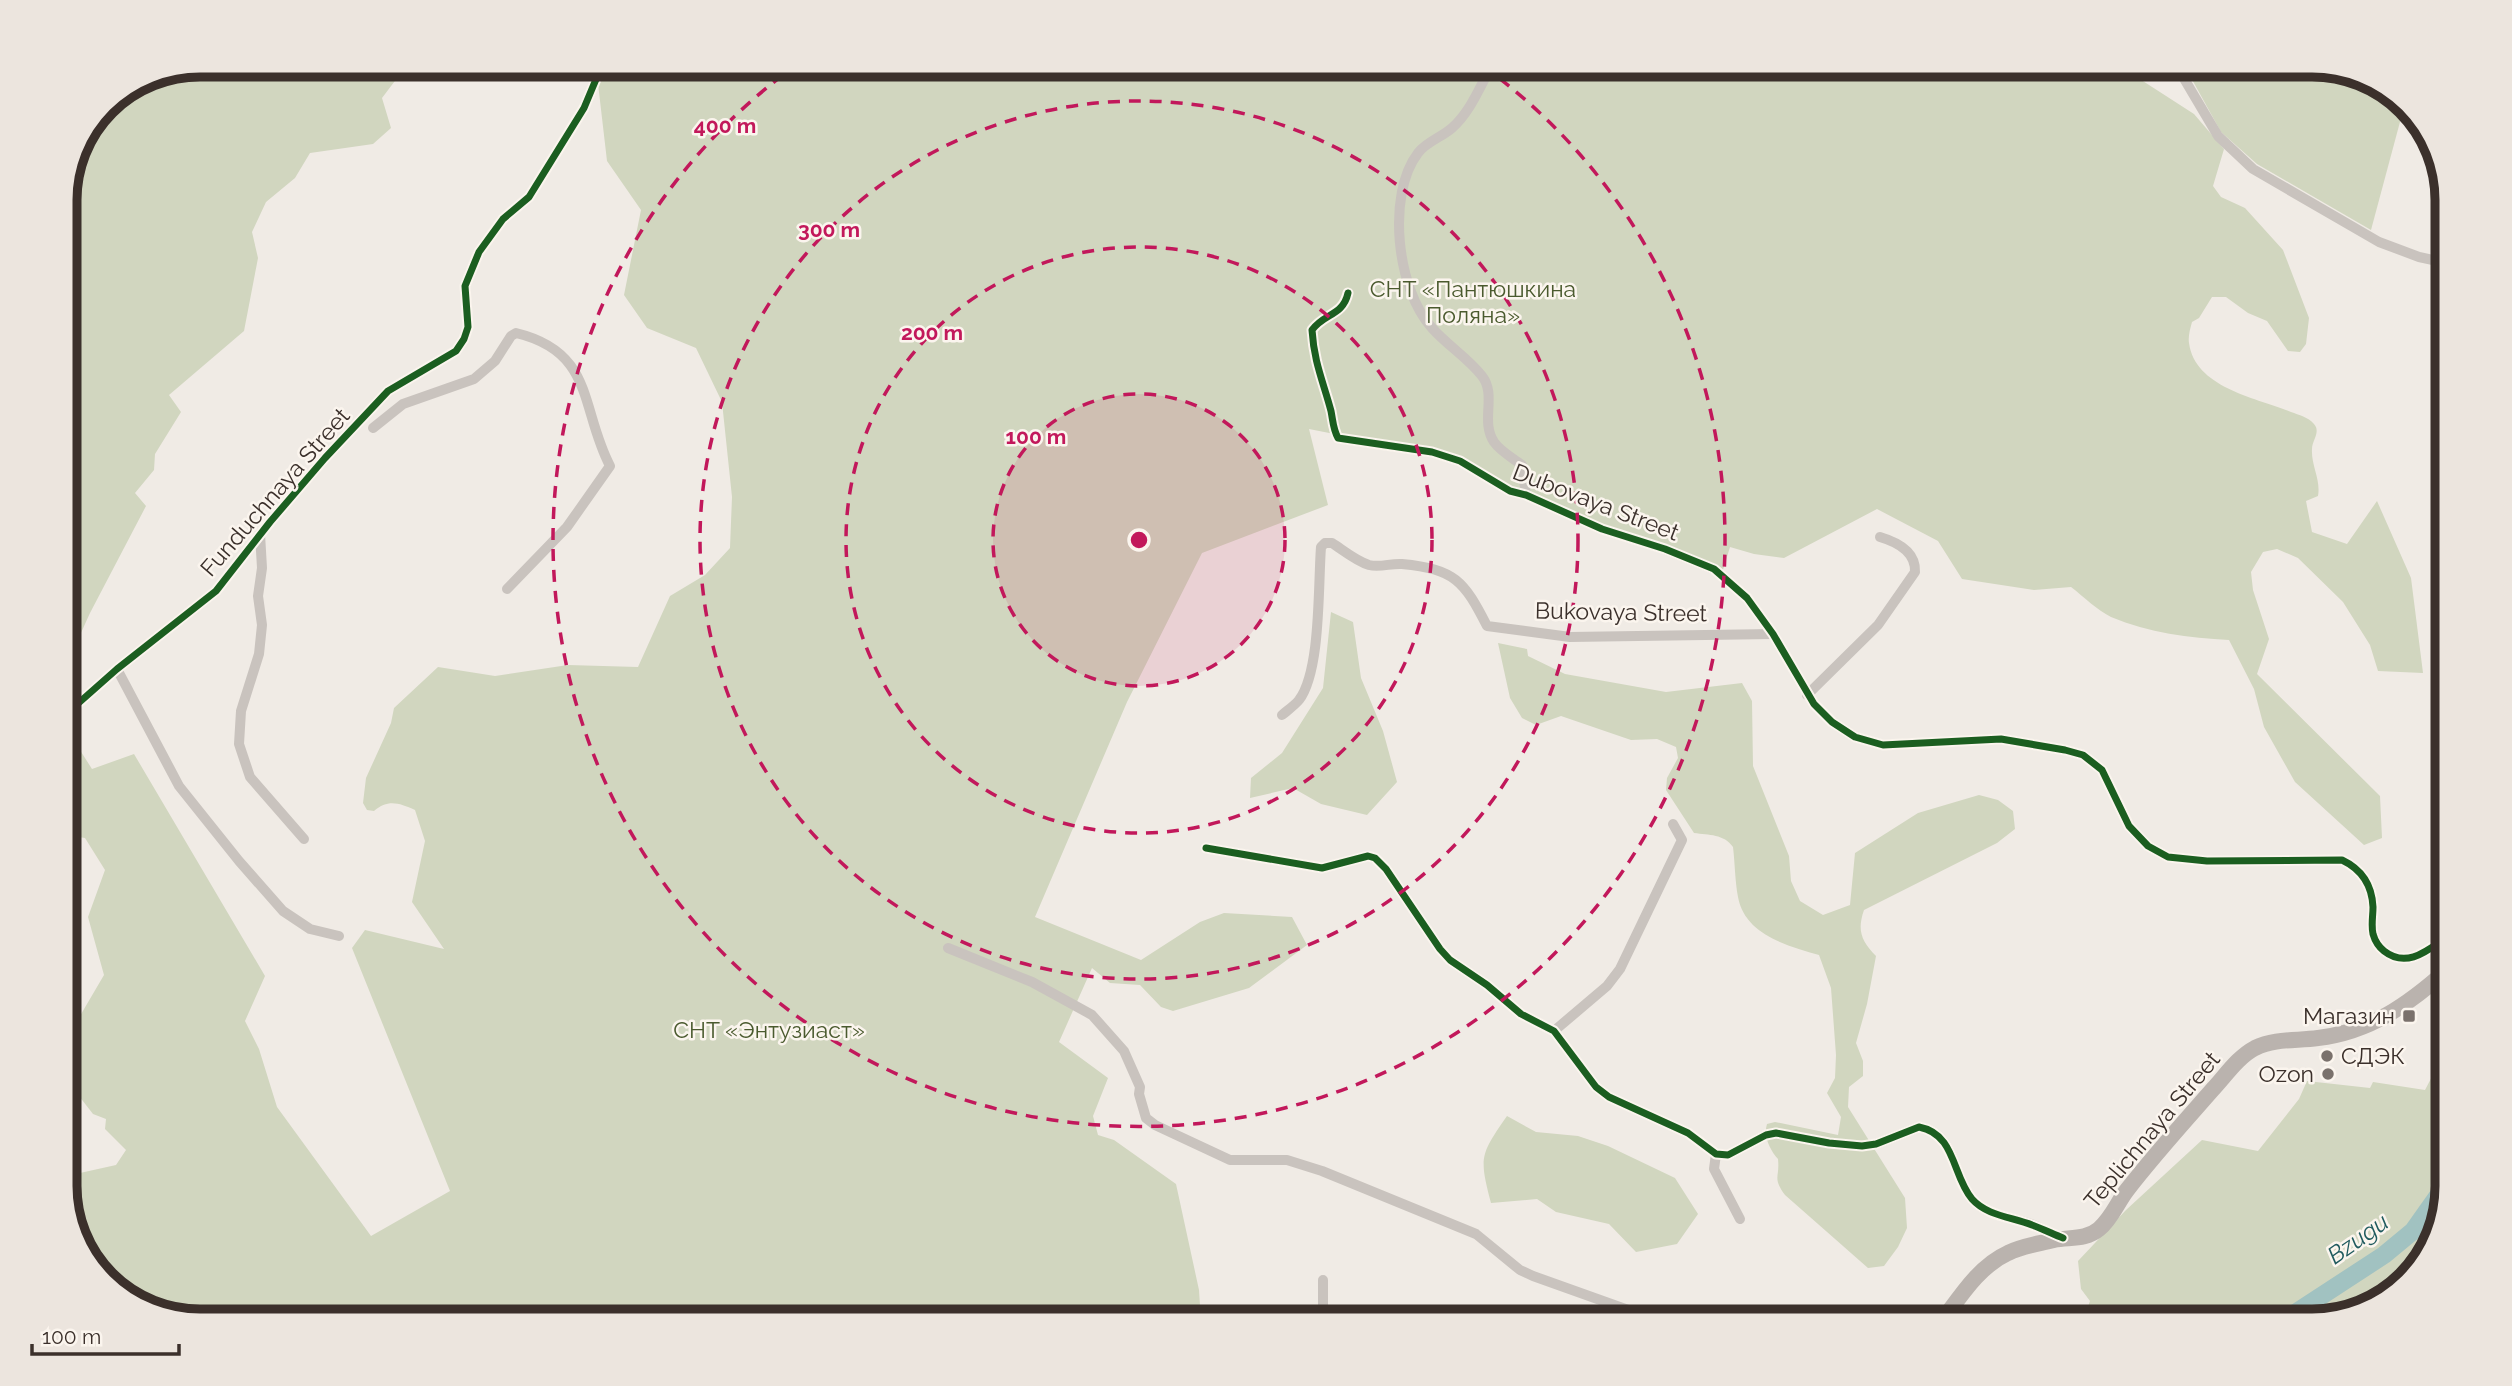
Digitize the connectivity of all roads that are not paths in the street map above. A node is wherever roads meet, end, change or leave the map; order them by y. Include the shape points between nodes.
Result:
1 (597, 77) edge
2 (1485, 77) edge
3 (2183, 77) edge
4 (2435, 260) edge
5 (1348, 293) dead end
6 (373, 428) dead end
7 (1526, 495) junction
8 (261, 534) junction
9 (1880, 537) dead end
10 (507, 589) dead end
11 (1773, 634) junction
12 (117, 669) junction
13 (1807, 695) junction
14 (77, 704) edge
15 (1282, 715) dead end
16 (1673, 824) dead end
17 (304, 839) dead end
18 (1206, 848) dead end
19 (339, 936) dead end
20 (2435, 945) edge
21 (948, 948) dead end
22 (2435, 980) edge
23 (1554, 1031) junction
24 (1716, 1154) junction
25 (1741, 1219) dead end
26 (2063, 1238) junction
27 (1323, 1280) dead end
28 (1324, 1309) edge
29 (1625, 1309) edge
30 (1951, 1309) edge

1 - 8 street, Funduchnaya Street via 584,108 529,197 503,219 479,252 465,286 468,327 456,351 388,391
2 - 7 street, Dubovaya Street via 1461,119 1420,149 1410,165 1402,185 1400,252 1408,286 1431,328 1487,382 1490,435 1522,465
3 - 4 street via 2218,136 2253,169 2379,242
5 - 7 street, Dubovaya Street via 1346,304 1312,330 1313,350 1338,438 1432,452 1460,461 1502,488
6 - 10 street, Funduchnaya Street via 403,404 474,379 516,333 559,352 573,367 610,466 567,527
7 - 11 street, Dubovaya Street via 1602,529 1714,569 1747,598
8 - 12 street, Funduchnaya Street via 216,591
8 - 17 street, Funduchnaya Street via 259,654 241,711 239,744 250,776
9 - 13 street via 1910,553 1915,572 1878,625
11 - 13 street
11 - 15 street, Bukovaya Street via 1570,637 1488,626 1449,574 1401,564 1367,564 1325,543 1321,547 1311,677 1299,700
12 - 14 street, Funduchnaya Street
12 - 19 street via 179,786 239,861 283,911 310,929
13 - 20 street via 1843,730 1872,743 2001,739 2083,755 2102,770 2129,826 2159,853 2179,860 2342,860 2365,879 2373,905 2372,931 2381,949 2391,956 2410,958
16 - 23 street via 1682,840 1620,970
18 - 23 street via 1322,868 1375,858 1450,960 1521,1014
21 - 29 street via 1032,982 1092,1015 1124,1051 1140,1087 1146,1118 1155,1125 1230,1160 1287,1160 1322,1171 1476,1234 1533,1276
22 - 26 street, Teplichnaya Street via 2404,1005 2361,1029 2252,1050 2188,1117 2100,1228 2088,1236
23 - 24 street via 1596,1087 1609,1097 1688,1133
24 - 25 street via 1714,1169
24 - 26 street via 1728,1155 1776,1133 1862,1146 1926,1128 1949,1149 1965,1188 1978,1205
26 - 30 street, Teplichnaya Street via 2020,1248 1993,1262
27 - 28 street

